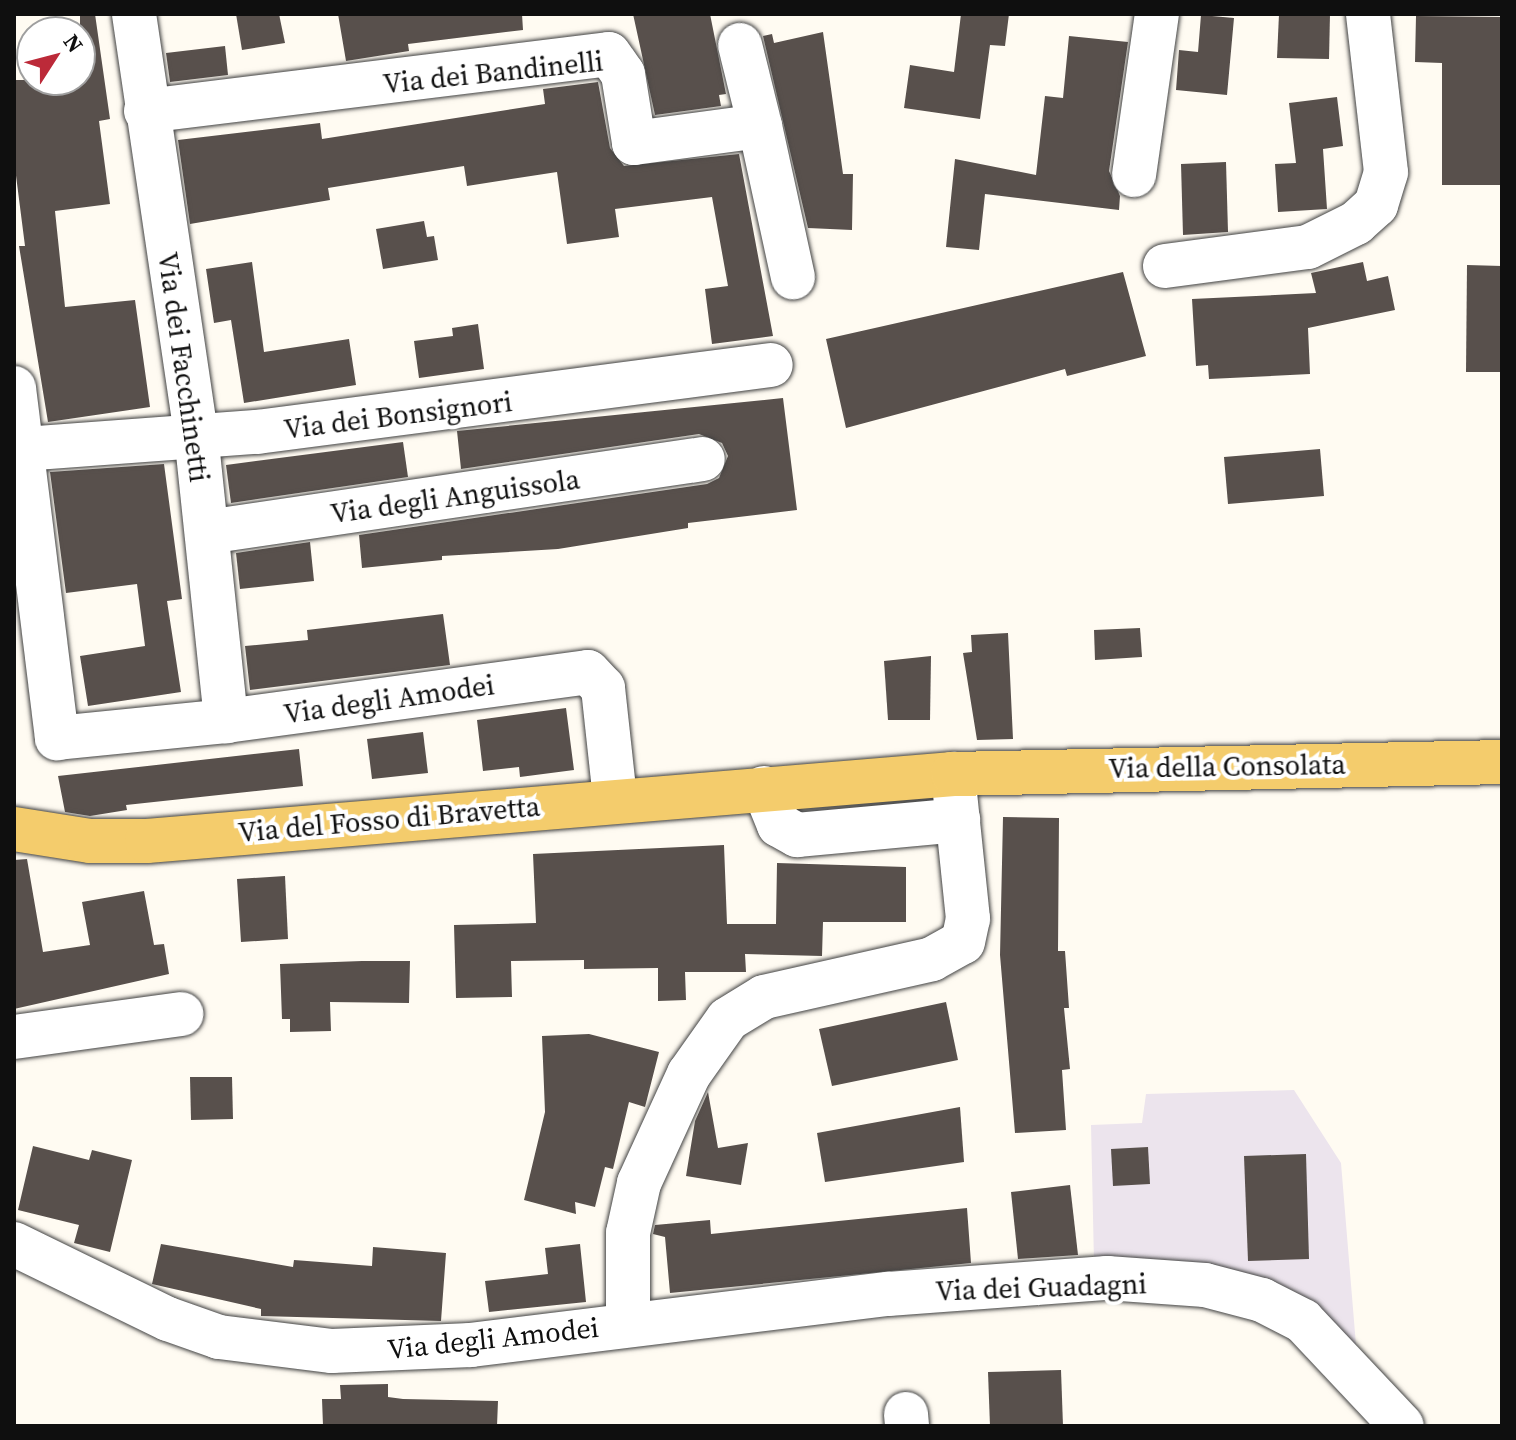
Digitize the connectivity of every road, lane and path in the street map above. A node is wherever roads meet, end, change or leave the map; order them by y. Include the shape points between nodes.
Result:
1 (134, 14) edge
2 (1157, 14) edge
3 (1368, 14) edge
4 (740, 45) dead end
5 (146, 111) junction
6 (760, 126) junction
7 (1134, 175) dead end
8 (1165, 266) dead end
9 (793, 277) dead end
10 (771, 365) dead end
11 (14, 388) edge
12 (196, 434) junction
13 (23, 449) junction
14 (703, 459) dead end
15 (207, 532) junction
16 (30, 650) edge
17 (226, 721) junction
18 (1502, 762) edge
19 (953, 774) junction
20 (764, 788) junction
21 (615, 799) junction
22 (958, 820) junction
23 (14, 829) edge
24 (181, 1014) dead end
25 (14, 1037) edge
26 (14, 1244) edge
27 (628, 1323) junction
28 (1402, 1426) edge

1 - 5 street, Via dei Facchinetti
2 - 7 street
3 - 8 street via 1386,172 1376,205 1356,223 1308,247
4 - 6 street
5 - 6 street, Via dei Bandinelli via 609,54 623,74 634,143
5 - 12 street, Via dei Facchinetti
6 - 9 street
10 - 12 street, Via dei Bonsignori via 440,411
11 - 13 street
12 - 13 street, Via dei Bonsignori
12 - 15 street, Via dei Facchinetti
13 - 16 street
14 - 15 street, Via degli Anguissola
15 - 17 street, Via dei Facchinetti
16 - 17 street, Via degli Amodei via 57,738
17 - 21 street, Via degli Amodei via 588,672 603,688
18 - 19 main road, Via della Consolata
19 - 20 main road, Via del Fosso di Bravetta
19 - 22 street, Via degli Amodei
20 - 21 main road, Via del Fosso di Bravetta
20 - 22 street via 779,825 797,835
21 - 23 main road, Via del Fosso di Bravetta via 147,841 90,841
22 - 27 street, Via degli Amodei via 968,919 957,949 915,964 754,1001 728,1019 701,1054 633,1202
24 - 25 street
26 - 27 street, Via degli Amodei via 168,1319 253,1344 332,1351 406,1349
27 - 28 street, Via dei Guadagni via 888,1294 1107,1278 1225,1288 1291,1313 1326,1340

